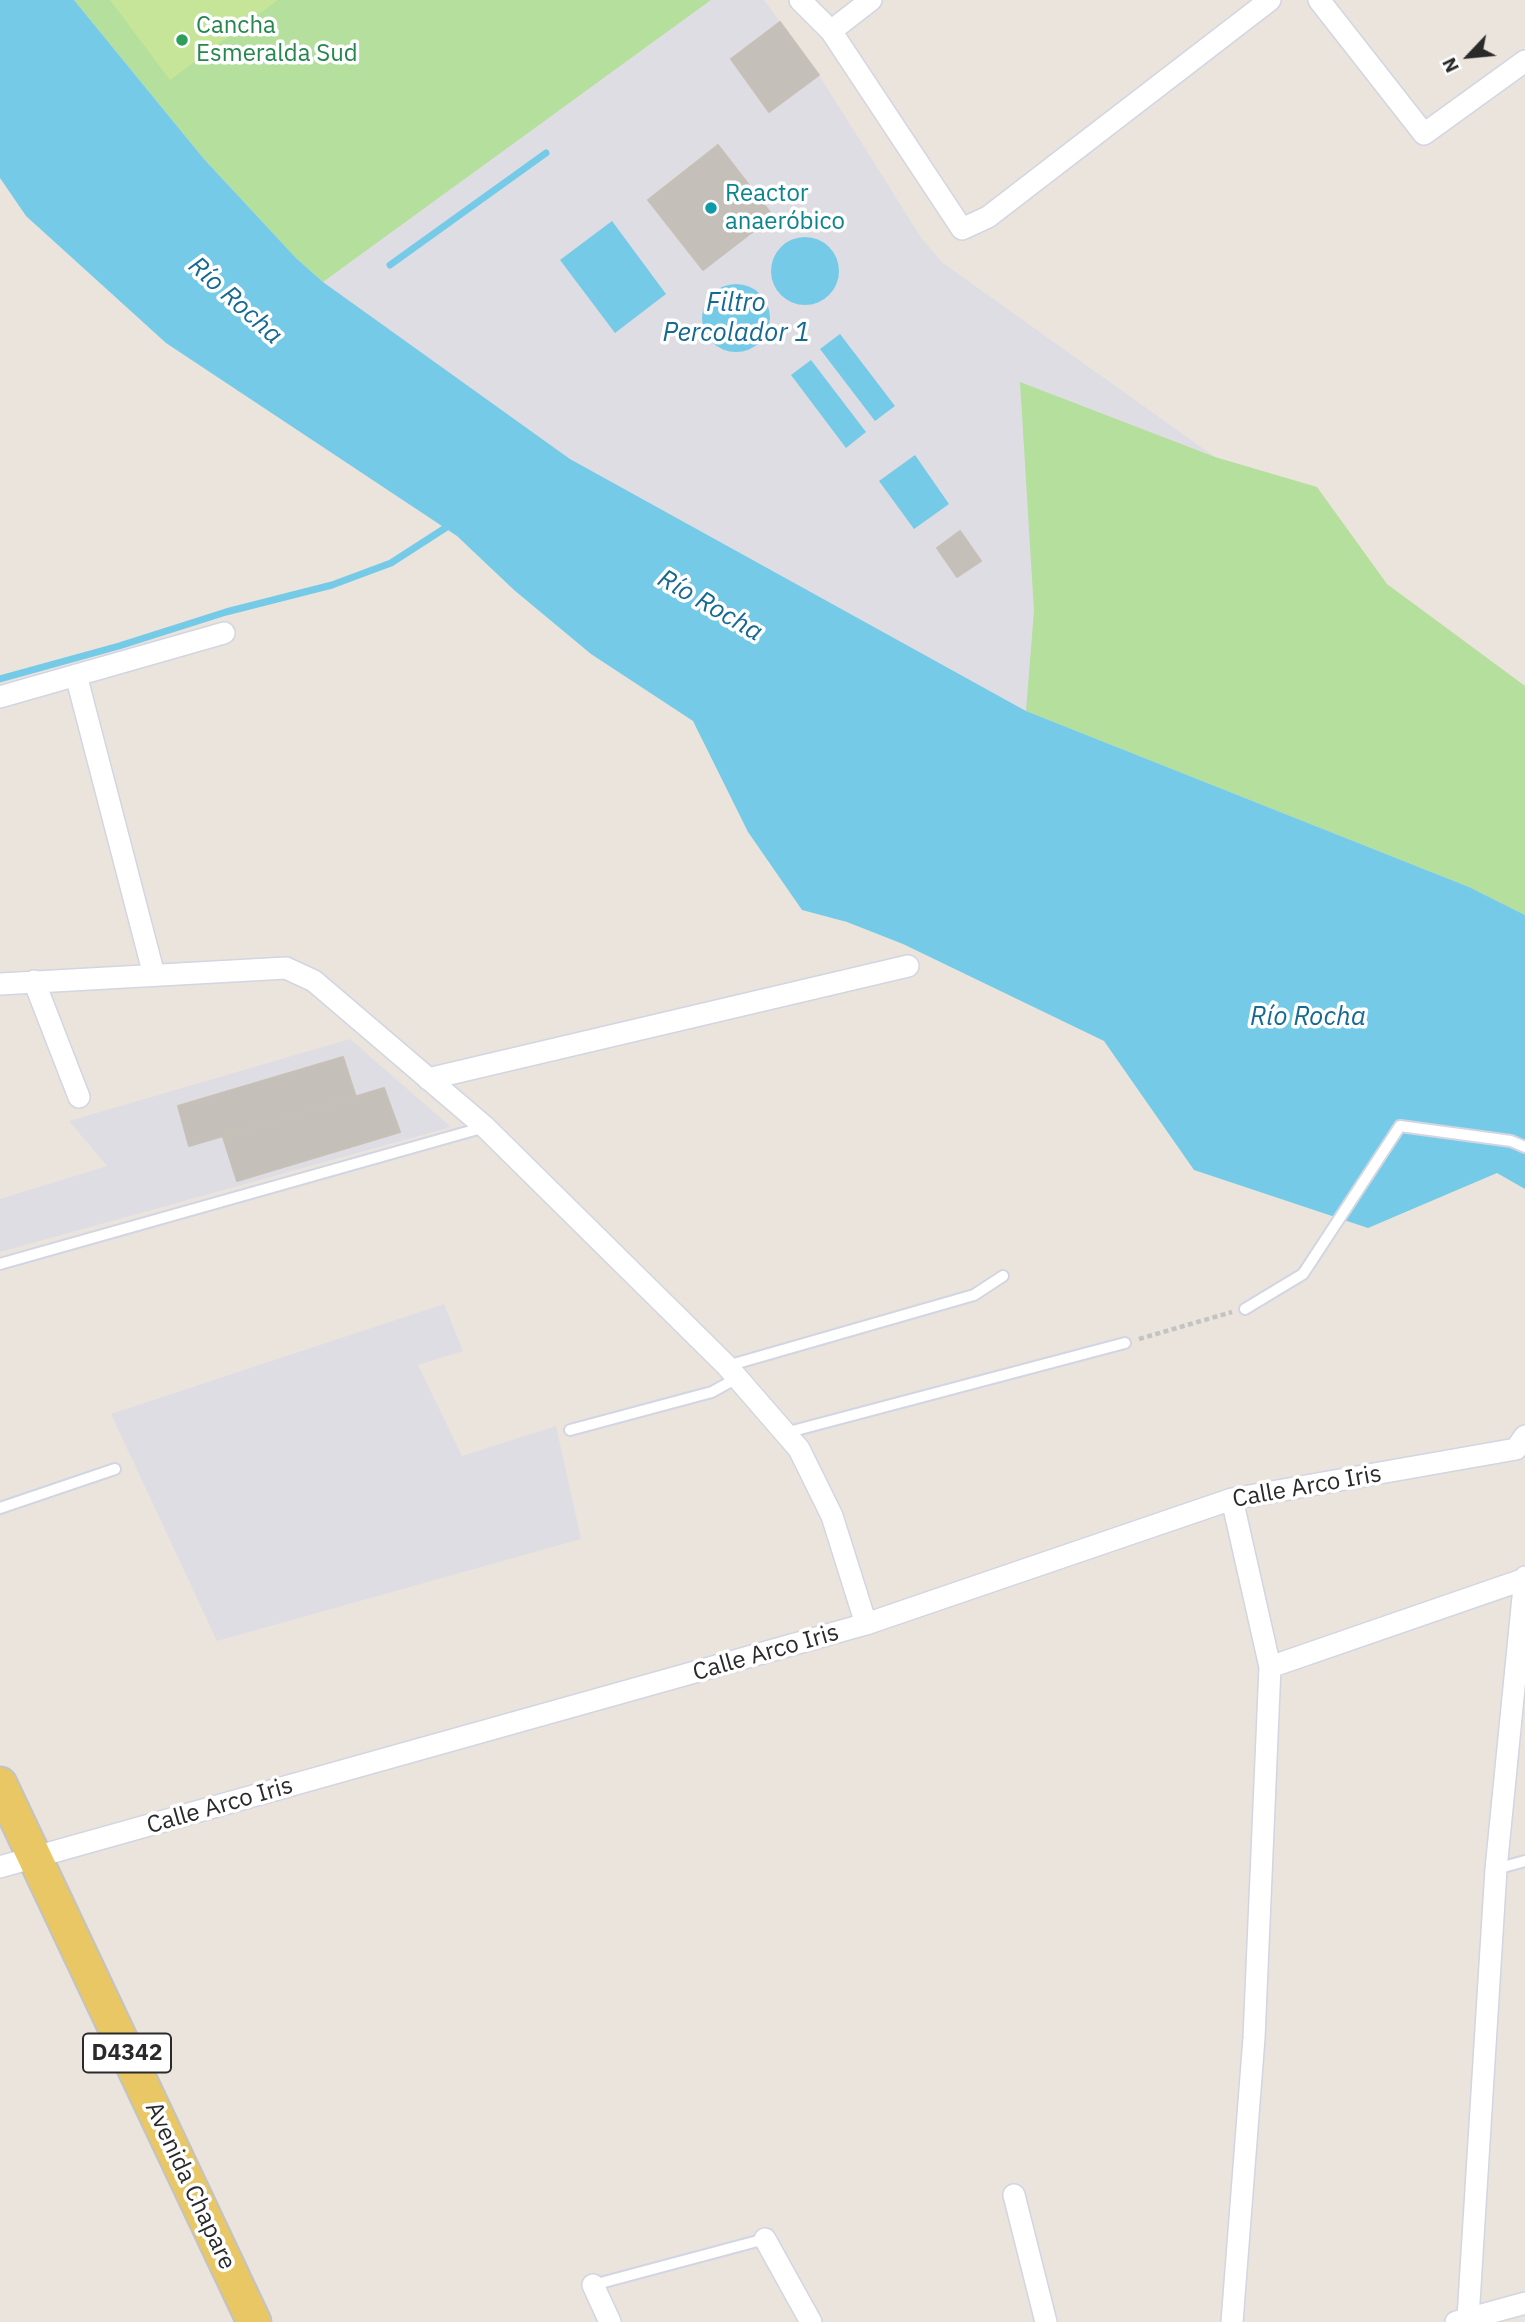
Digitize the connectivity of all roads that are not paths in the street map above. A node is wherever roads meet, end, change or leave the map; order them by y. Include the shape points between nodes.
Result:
1 (800, 0) edge
2 (871, 0) edge
3 (1270, 0) edge
4 (1319, 0) edge
5 (831, 31) junction
6 (1525, 61) edge
7 (224, 633) dead end
8 (76, 675) junction
9 (0, 697) edge
10 (908, 966) dead end
11 (154, 975) junction
12 (34, 981) junction
13 (0, 984) edge
14 (428, 1079) junction
15 (79, 1097) dead end
16 (485, 1127) junction
17 (1525, 1147) edge
18 (0, 1264) edge
19 (1003, 1276) dead end
20 (1245, 1309) road end
21 (1125, 1343) road end
22 (732, 1372) junction
23 (570, 1430) dead end
24 (785, 1433) junction
25 (1522, 1448) edge
26 (115, 1469) dead end
27 (1232, 1499) junction
28 (0, 1508) edge
29 (1525, 1578) edge
30 (866, 1625) junction
31 (1270, 1667) junction
32 (0, 1784) edge
33 (34, 1857) junction
34 (1525, 1861) edge
35 (0, 1867) edge
36 (1496, 1869) junction
37 (1014, 2195) dead end
38 (765, 2239) joint
39 (593, 2285) joint
40 (1525, 2303) edge
41 (1462, 2320) edge
42 (254, 2322) edge
43 (610, 2322) edge
44 (811, 2322) edge
45 (1046, 2322) edge
46 (1232, 2322) edge

1 - 5 street
2 - 5 street
3 - 5 street via 988,217 962,229
4 - 6 street via 1424,134
7 - 8 street
8 - 9 street
8 - 11 street
10 - 14 street
11 - 12 street
11 - 14 street via 286,968 314,981
12 - 13 street
12 - 15 street
14 - 16 street
16 - 18 lane
16 - 22 street
17 - 20 lane via 1511,1141 1401,1126 1303,1274
19 - 22 lane via 974,1295
21 - 24 lane
22 - 23 lane via 712,1392
22 - 24 street
24 - 30 street via 799,1449 832,1516
25 - 27 street, Calle Arco Iris
26 - 28 lane
27 - 30 street, Calle Arco Iris
27 - 31 street
29 - 31 street
29 - 36 street
30 - 33 street, Calle Arco Iris
31 - 46 street via 1254,2038
32 - 33 main road, Avenida Chapare / D4342
33 - 35 street, Calle Arco Iris
33 - 42 main road, Avenida Chapare / D4342
34 - 36 lane
36 - 41 street
37 - 45 street
38 - 39 lane
38 - 44 street
39 - 43 street
40 - 41 street

